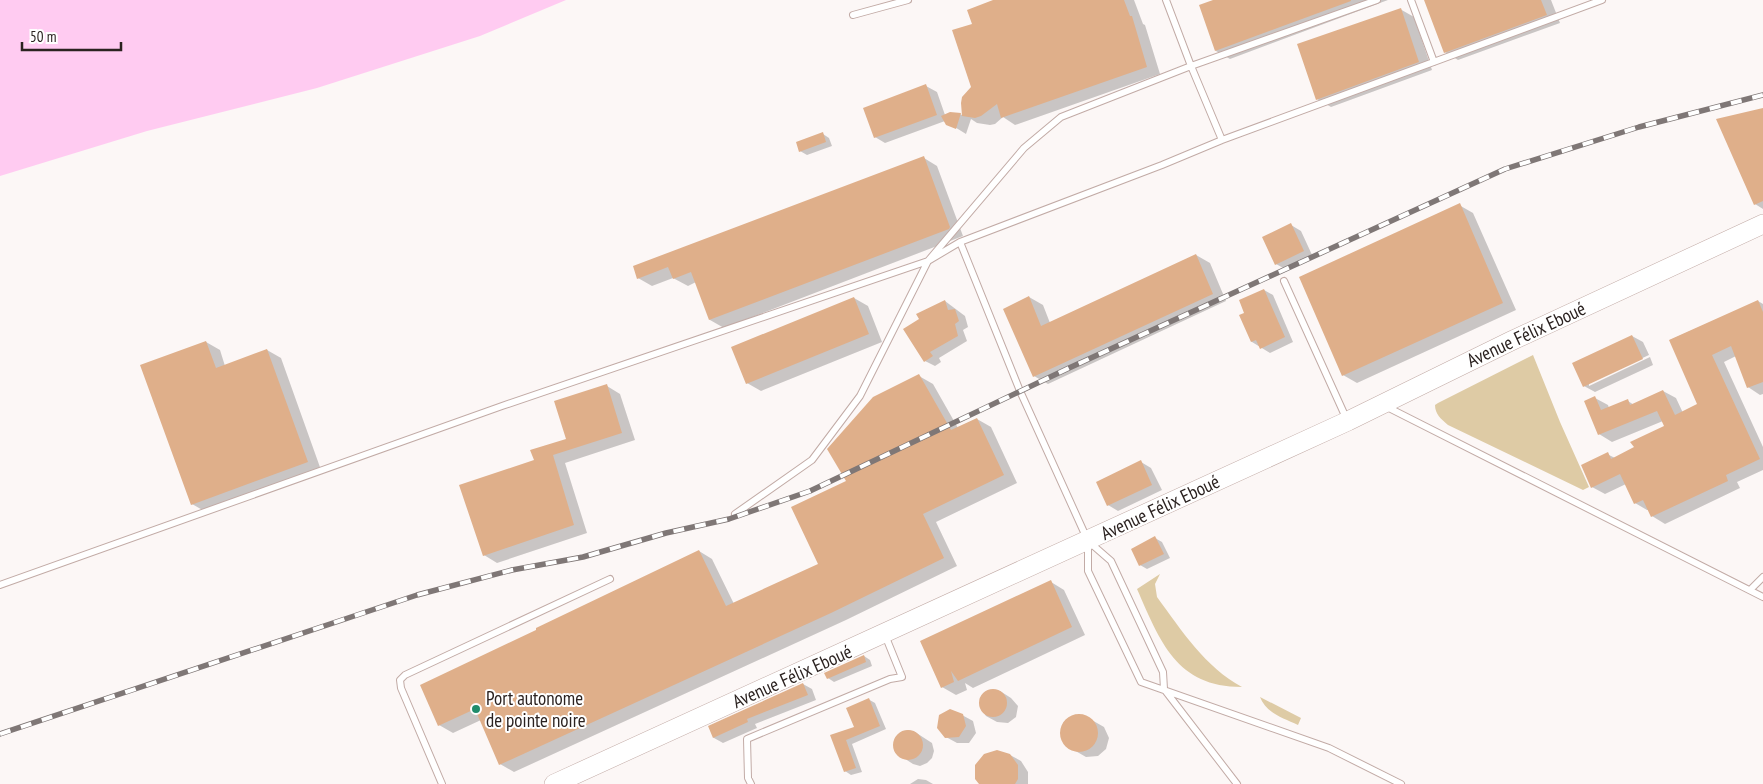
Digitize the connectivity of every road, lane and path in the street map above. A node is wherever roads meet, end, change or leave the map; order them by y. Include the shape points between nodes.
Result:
1 (908, 0) edge
2 (1166, 0) edge
3 (1376, 0) edge
4 (1411, 0) edge
5 (1602, 0) edge
6 (853, 15) dead end
7 (1434, 62) junction
8 (1191, 66) junction
9 (1222, 140) junction
10 (1763, 224) edge
11 (960, 242) junction
12 (928, 261) junction
13 (1284, 281) dead end
14 (1381, 404) junction
15 (1348, 421) junction
16 (735, 514) dead end
17 (1088, 540) junction
18 (1763, 576) edge
19 (610, 578) dead end
20 (0, 585) edge
21 (1750, 590) junction
22 (1763, 597) edge
23 (884, 634) junction
24 (1164, 689) junction
25 (442, 784) edge
26 (554, 784) edge
27 (751, 784) edge
28 (1237, 784) edge
29 (1401, 784) edge

1 - 6 lane
2 - 8 lane
3 - 8 lane
4 - 7 lane
5 - 7 lane
7 - 9 lane
8 - 9 lane
8 - 12 lane via 1062,116 1024,148
9 - 11 lane
10 - 14 street, Avenue Félix Eboué
11 - 12 lane
11 - 17 lane via 1020,391
12 - 16 lane via 860,396 812,460
12 - 20 lane via 511,403
13 - 15 lane
14 - 15 street, Avenue Félix Eboué
14 - 21 lane
15 - 17 street, Avenue Félix Eboué
17 - 23 street, Avenue Félix Eboué
17 - 24 lane via 1111,561 1163,672
17 - 24 lane via 1088,571 1141,682
18 - 21 lane
19 - 25 lane via 400,680 400,688
21 - 22 lane
23 - 26 street, Avenue Félix Eboué
23 - 27 lane via 902,677 747,739
24 - 28 lane
24 - 29 lane via 1329,748

